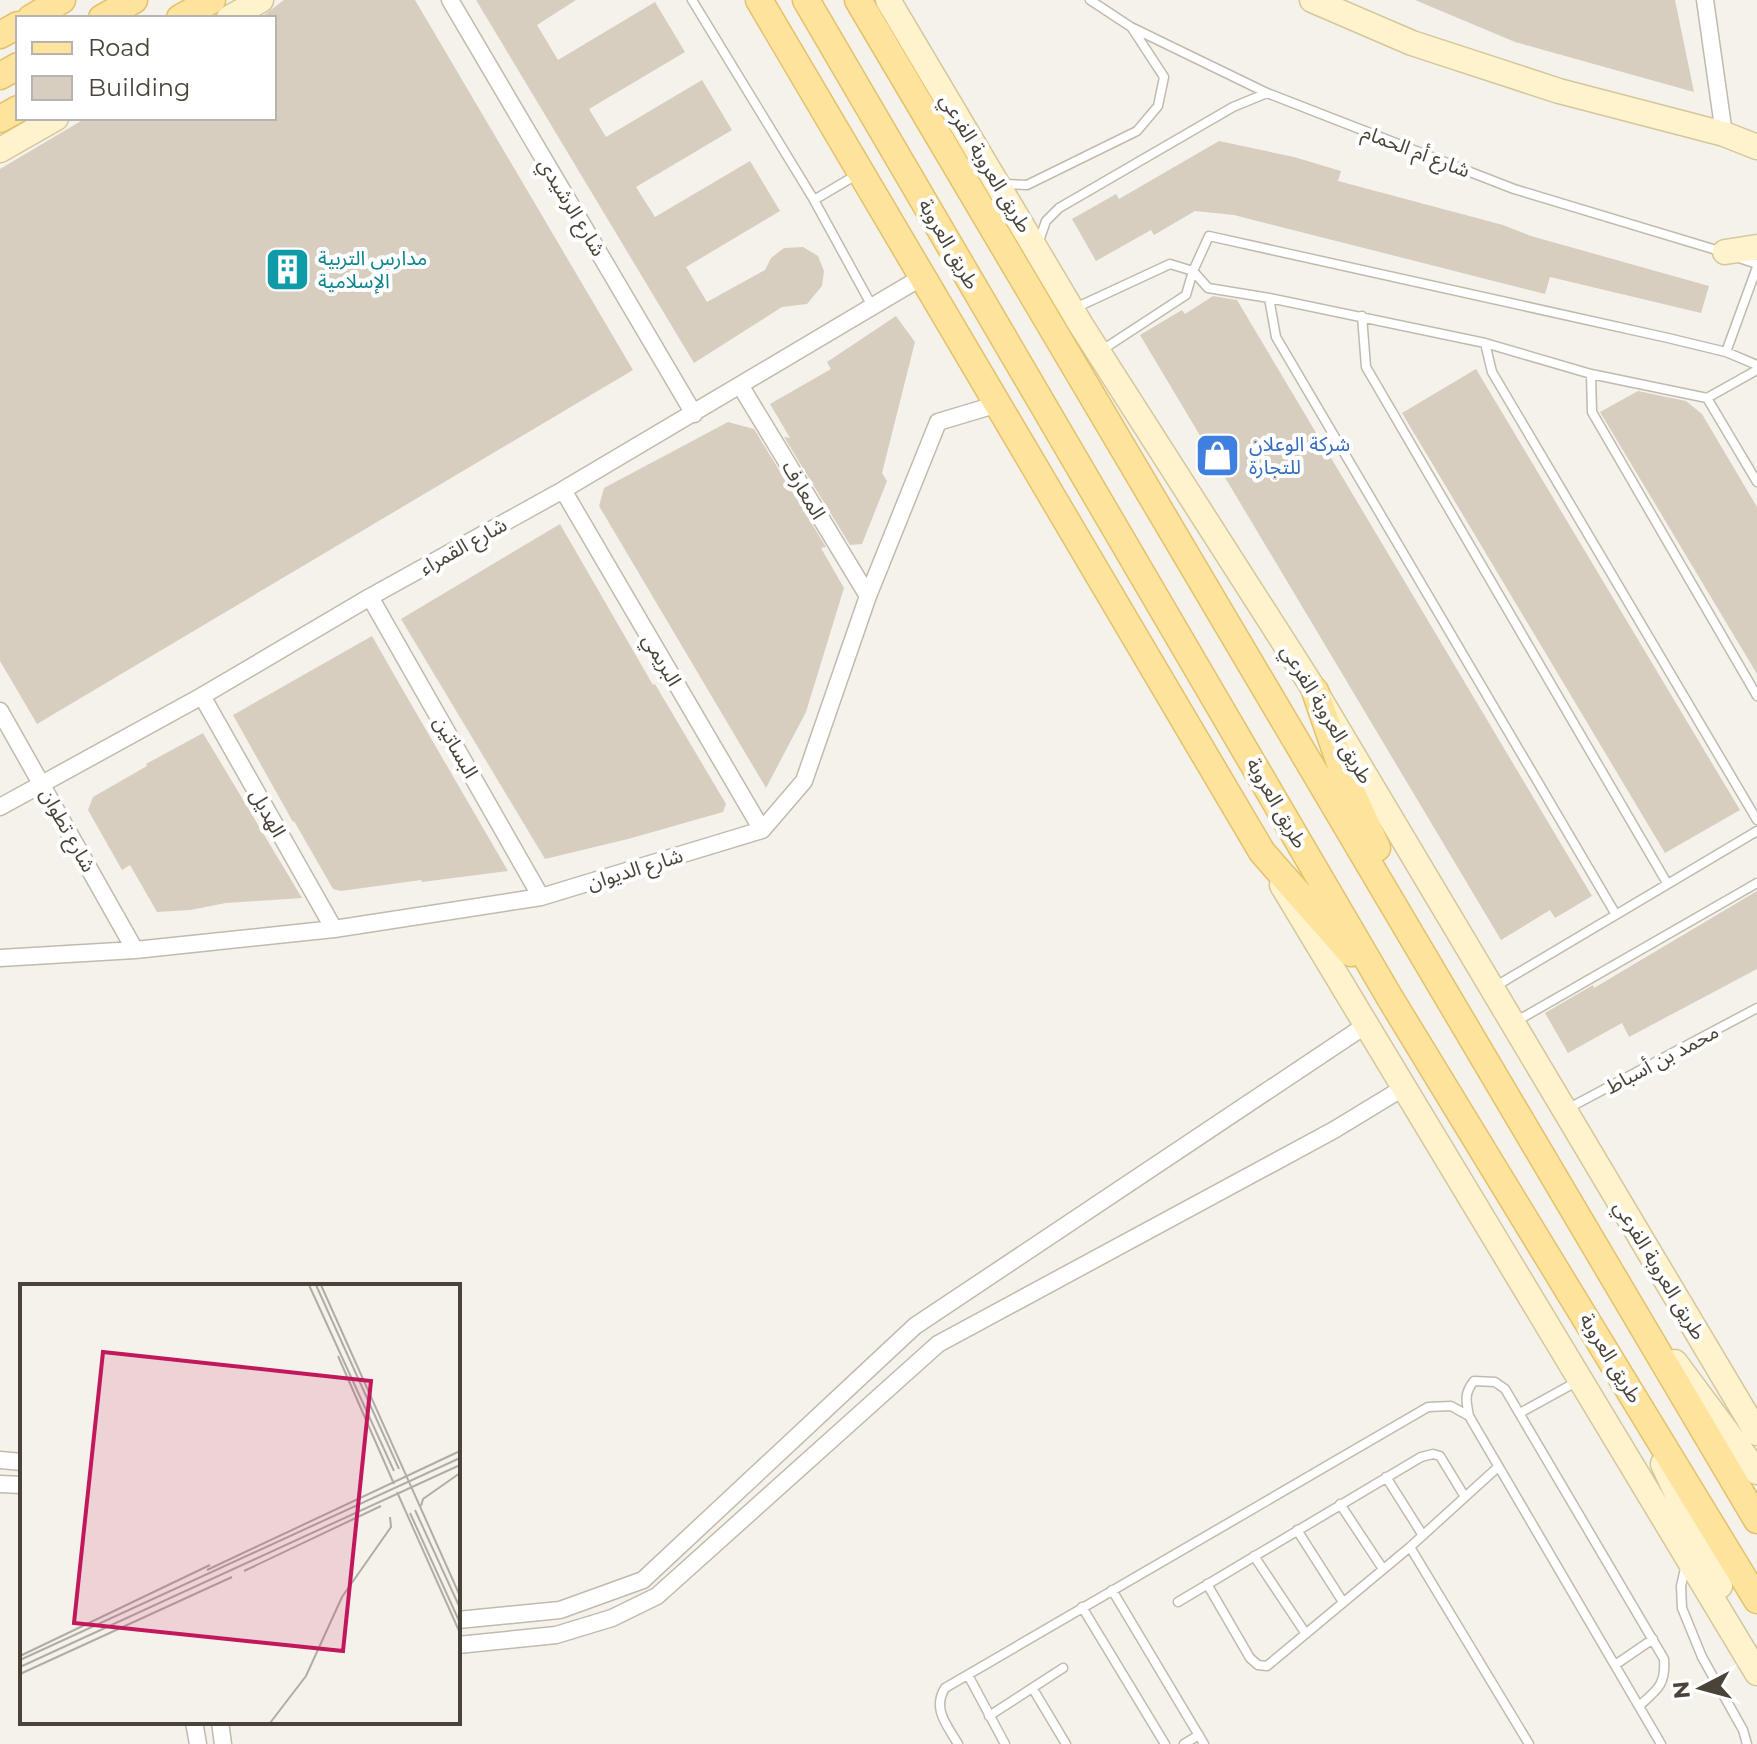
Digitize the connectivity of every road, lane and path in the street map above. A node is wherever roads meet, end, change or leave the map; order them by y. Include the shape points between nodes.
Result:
1 (62, 0) edge
2 (134, 0) edge
3 (212, 0) edge
4 (261, 0) edge
5 (450, 0) edge
6 (692, 0) edge
7 (759, 0) edge
8 (806, 0) edge
9 (858, 0) edge
10 (888, 0) edge
11 (1090, 0) edge
12 (1312, 0) edge
13 (1705, 0) edge
14 (34, 16) edge
15 (106, 16) edge
16 (184, 16) edge
17 (233, 16) edge
18 (1131, 27) junction
19 (1267, 93) junction
20 (52, 120) edge
21 (1724, 134) junction
22 (1755, 147) edge
23 (0, 150) edge
24 (861, 173) junction
25 (999, 184) junction
26 (814, 200) junction
27 (1757, 247) edge
28 (1037, 249) junction
29 (1725, 252) junction
30 (1757, 266) edge
31 (1193, 271) junction
32 (922, 277) junction
33 (1269, 298) junction
34 (872, 306) junction
35 (1072, 310) junction
36 (1362, 316) junction
37 (1485, 343) junction
38 (1099, 352) junction
39 (1726, 352) junction
40 (1757, 368) edge
41 (1591, 374) junction
42 (740, 385) junction
43 (1707, 398) junction
44 (998, 404) junction
45 (694, 414) junction
46 (1757, 482) edge
47 (563, 490) junction
48 (868, 596) junction
49 (370, 597) junction
50 (1315, 691) junction
51 (202, 696) junction
52 (1757, 696) edge
53 (0, 711) edge
54 (42, 784) junction
55 (0, 807) edge
56 (1757, 820) edge
57 (762, 830) junction
58 (1757, 831) edge
59 (1262, 852) junction
60 (1667, 883) junction
61 (1757, 883) edge
62 (541, 897) junction
63 (1615, 913) junction
64 (334, 929) junction
65 (135, 950) junction
66 (0, 958) edge
67 (1435, 975) junction
68 (1492, 989) junction
69 (1390, 998) junction
70 (1757, 1008) edge
71 (1513, 1023) junction
72 (1366, 1025) junction
73 (1403, 1088) junction
74 (1566, 1109) junction
75 (1617, 1284) junction
76 (1623, 1378) junction
77 (1579, 1380) junction
78 (1520, 1413) junction
79 (1469, 1416) junction
80 (1757, 1433) edge
81 (0, 1460) edge
82 (20, 1462) edge
83 (1498, 1467) junction
84 (1757, 1472) edge
85 (1386, 1477) junction
86 (0, 1484) edge
87 (20, 1485) edge
88 (1465, 1497) junction
89 (1340, 1504) junction
90 (1757, 1520) edge
91 (1297, 1530) junction
92 (1422, 1534) junction
93 (1410, 1547) junction
94 (1254, 1556) junction
95 (1687, 1559) junction
96 (1383, 1569) junction
97 (1207, 1584) junction
98 (1112, 1590) junction
99 (1757, 1600) edge
100 (1178, 1602) dead end
101 (1343, 1602) junction
102 (1082, 1607) junction
103 (460, 1620) edge
104 (1306, 1634) junction
105 (1653, 1639) junction
106 (460, 1645) edge
107 (1615, 1665) junction
108 (1757, 1667) edge
109 (1063, 1668) dead end
110 (1757, 1673) edge
111 (968, 1675) junction
112 (1033, 1689) junction
113 (1639, 1706) junction
114 (989, 1716) junction
115 (194, 1724) edge
116 (220, 1724) edge
117 (1199, 1735) junction
118 (198, 1744) edge
119 (223, 1744) edge
120 (958, 1744) edge
121 (1005, 1744) edge
122 (1066, 1744) edge
123 (1165, 1744) edge
124 (1184, 1744) edge
125 (1204, 1744) edge
126 (1529, 1744) edge
127 (1661, 1744) edge
128 (1747, 1744) edge

1 - 14 main road
2 - 15 main road
3 - 16 main road
4 - 17 street
5 - 45 street, شارع الرشيدي
6 - 26 lane
7 - 24 main road
8 - 69 main road, طريق العروبة
9 - 67 main road
10 - 25 street, طريق العروبة الفرعي
11 - 18 lane, شارع أم الحمام
12 - 21 street via 1412,43 1559,91
13 - 21 street
18 - 19 lane, شارع أم الحمام
18 - 25 lane via 1164,77 1158,106 1137,131 1027,185
19 - 28 lane via 1233,107 1059,208 1046,221
19 - 29 lane, شارع أم الحمام via 1514,189
20 - 23 street
21 - 22 street
24 - 26 lane
24 - 32 main road
25 - 28 street, طريق العروبة الفرعي
26 - 34 lane
27 - 29 street
28 - 35 street, طريق العروبة الفرعي
29 - 30 lane, شارع أم الحمام
30 - 39 lane
31 - 33 lane via 1208,288
31 - 35 lane via 1170,264
31 - 38 lane via 1186,295
31 - 39 lane via 1209,236
32 - 34 street, شارع القمراء
32 - 44 main road
33 - 36 lane
33 - 63 lane via 1276,337
34 - 42 street, شارع القمراء
35 - 38 street, طريق العروبة الفرعي
36 - 37 lane
36 - 60 lane via 1366,367
37 - 41 lane
37 - 56 lane via 1492,372
38 - 50 street, طريق العروبة الفرعي
39 - 40 lane
40 - 43 lane
41 - 43 lane
41 - 52 lane via 1592,412
42 - 45 street, شارع القمراء
42 - 48 street, المعارف
43 - 46 lane
44 - 48 street via 938,422
44 - 59 main road
45 - 47 street, شارع القمراء
47 - 49 street, شارع القمراء
47 - 57 street, البريمي
48 - 57 street via 804,781
49 - 51 street, شارع القمراء
49 - 62 street, البساتين
50 - 67 main road via 1345,778
50 - 68 street, طريق العروبة الفرعي
51 - 54 street, شارع القمراء
51 - 64 street, الهديل
53 - 54 street, شارع تطوان
54 - 55 street, شارع القمراء
54 - 65 street, شارع تطوان
57 - 62 street, شارع الديوان
58 - 60 lane
59 - 69 main road
59 - 72 street
60 - 63 lane
61 - 71 lane
62 - 64 street, شارع الديوان
63 - 68 lane
64 - 65 street, شارع الديوان
65 - 66 street, شارع الديوان
67 - 75 main road
68 - 71 street, طريق العروبة الفرعي
69 - 76 main road, طريق العروبة
70 - 74 lane, محمد بن أسباط
71 - 74 street, طريق العروبة الفرعي
72 - 73 street
72 - 103 street via 915,1326 643,1580 560,1610
73 - 77 street
73 - 106 street via 938,1344 657,1596 612,1618 556,1635
74 - 80 street, طريق العروبة الفرعي
75 - 84 street
75 - 90 main road
76 - 99 main road, طريق العروبة
76 - 108 street
77 - 78 lane
77 - 95 street
78 - 79 lane via 1505,1389 1485,1380 1474,1381 1467,1389
78 - 105 lane
79 - 83 lane
79 - 98 lane via 1451,1406 1428,1407
81 - 82 street
83 - 88 lane
83 - 107 lane
85 - 88 lane via 1433,1454 1440,1456
85 - 89 lane
85 - 92 lane
86 - 87 street
88 - 92 lane
89 - 91 lane
89 - 96 lane
91 - 94 lane
91 - 101 lane
92 - 93 lane
93 - 96 lane
93 - 126 lane
94 - 97 lane
94 - 104 lane
95 - 110 street
95 - 128 lane via 1682,1608
96 - 101 lane
97 - 100 lane
97 - 104 lane via 1258,1665 1267,1666
98 - 102 lane
98 - 117 lane
101 - 104 lane
102 - 111 lane
102 - 123 lane
105 - 107 lane
105 - 113 lane via 1664,1659 1665,1675
107 - 113 lane
109 - 112 lane
111 - 114 lane
111 - 120 lane via 945,1688 939,1698 939,1710
112 - 114 lane
112 - 122 lane
113 - 127 lane
114 - 121 lane
115 - 118 street
116 - 119 street
117 - 124 lane
117 - 125 lane

